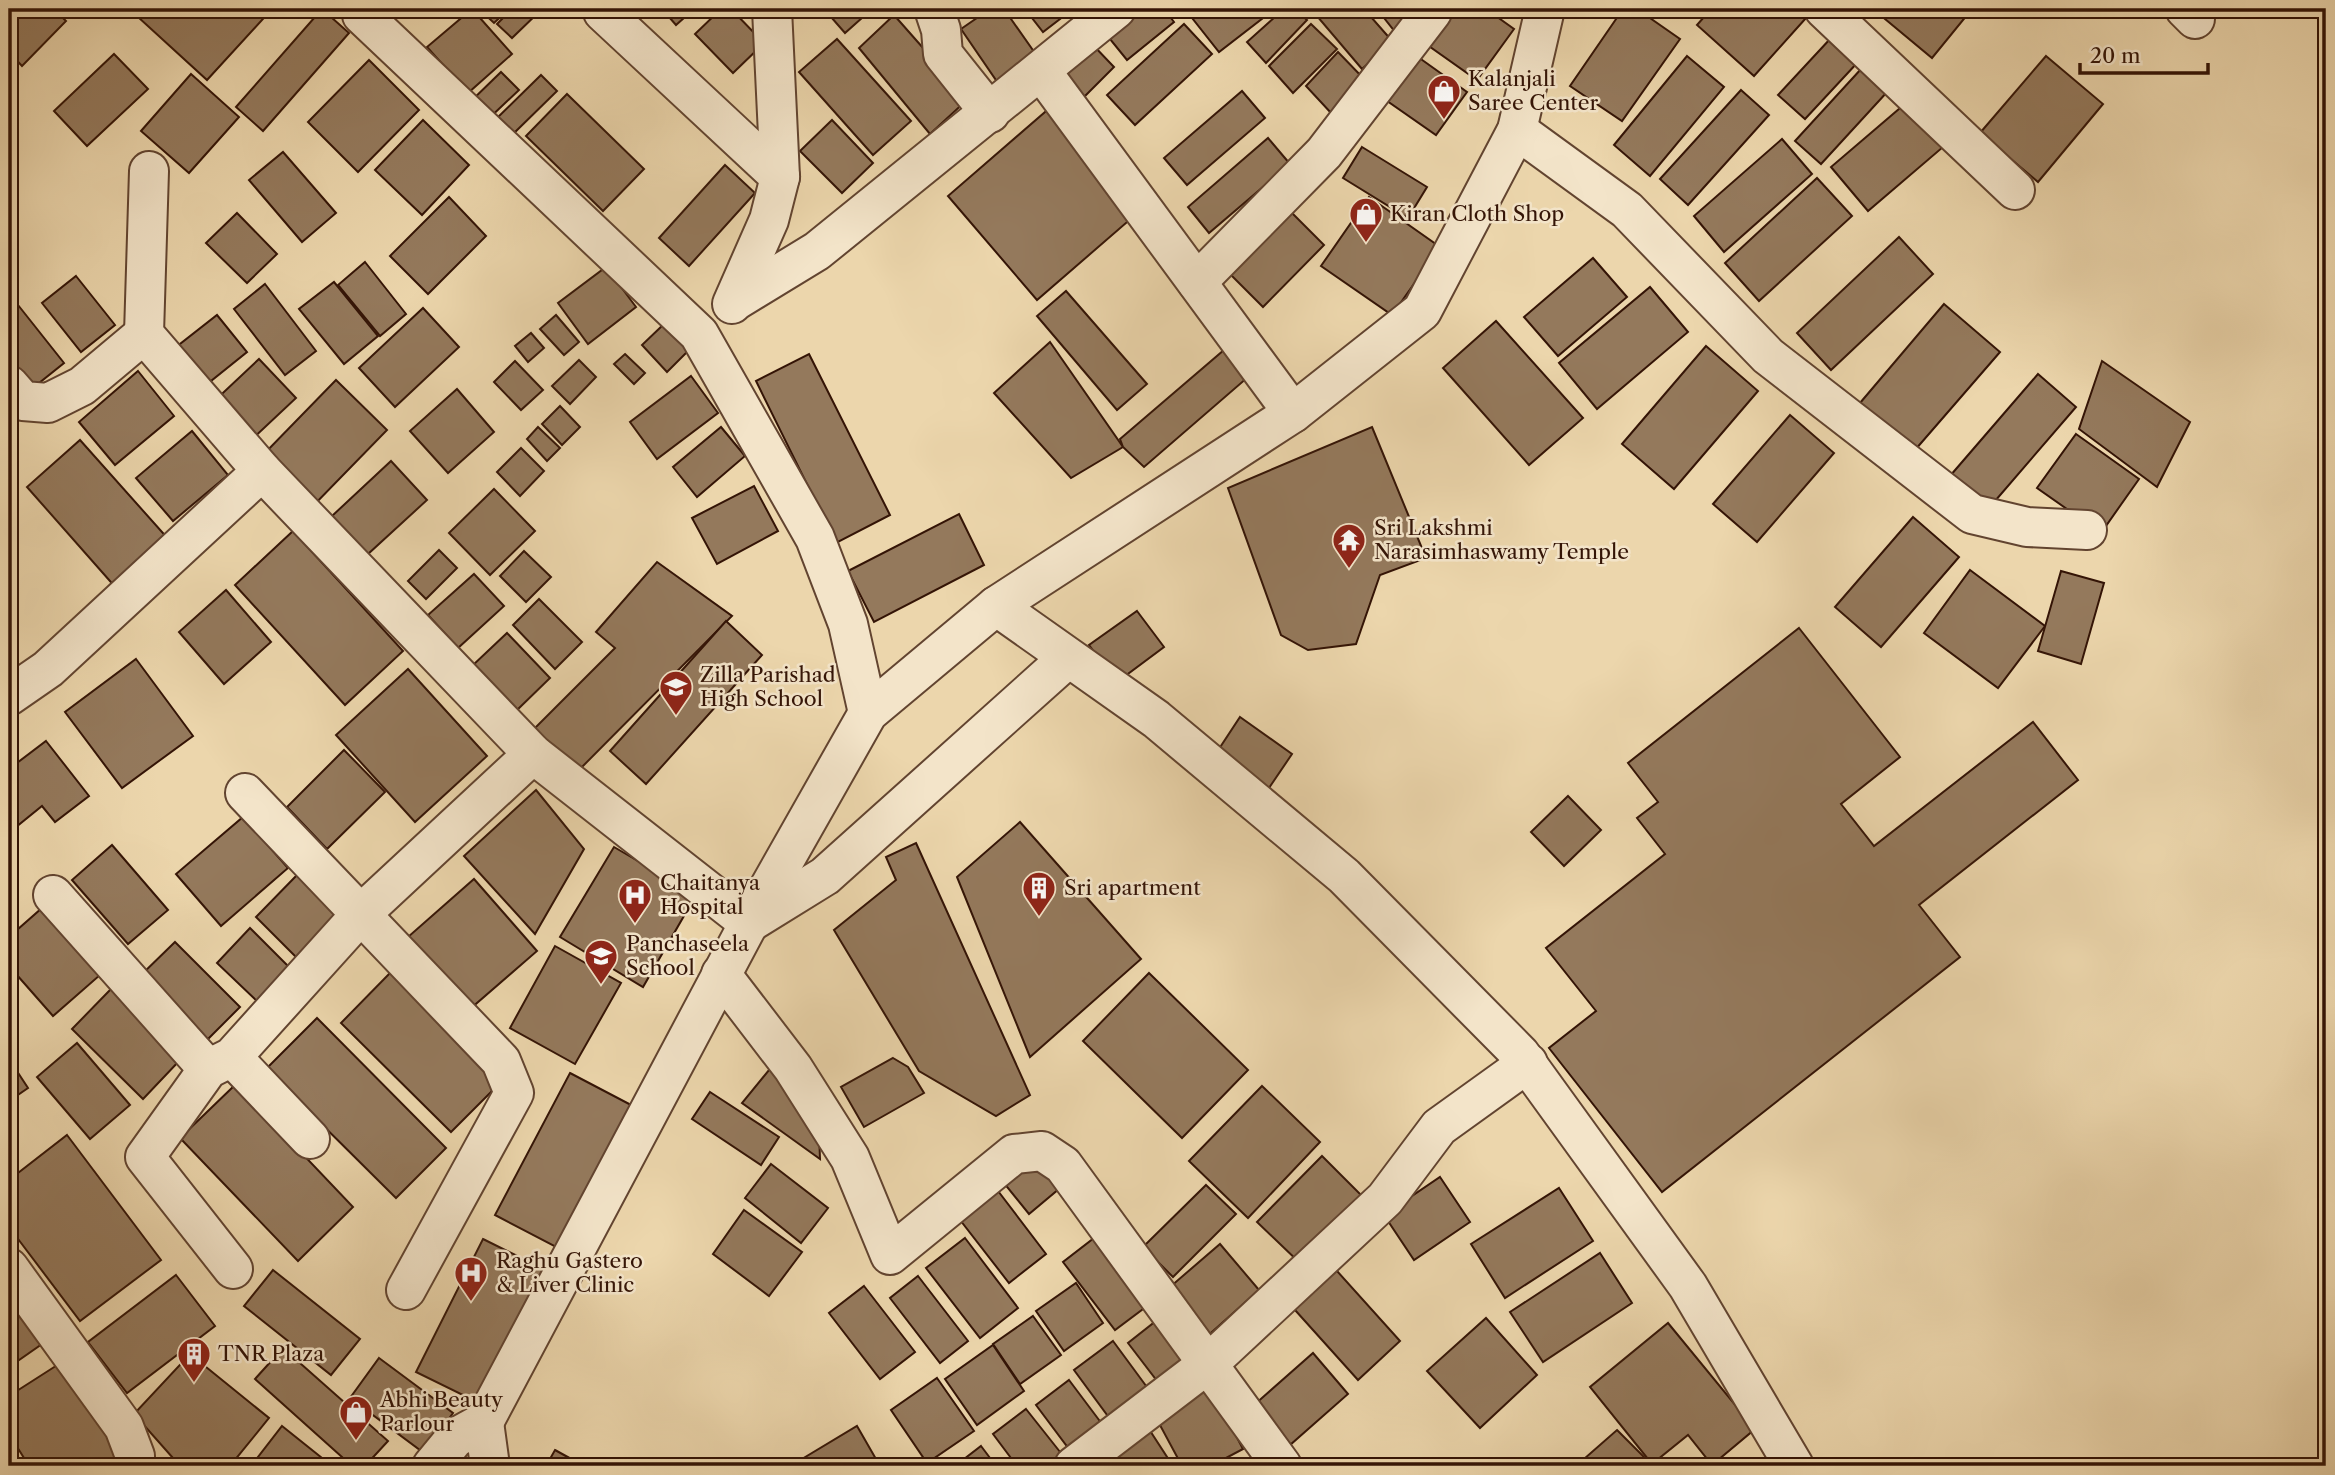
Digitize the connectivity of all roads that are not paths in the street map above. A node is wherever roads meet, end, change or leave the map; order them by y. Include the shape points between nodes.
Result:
1 (772, 9) edge
2 (934, 9) edge
3 (1116, 9) edge
4 (1545, 9) edge
5 (1824, 9) edge
6 (361, 11) edge
7 (603, 12) dead end
8 (1432, 12) dead end
9 (1042, 72) junction
10 (990, 113) junction
11 (1517, 130) junction
12 (149, 171) dead end
13 (780, 177) junction
14 (2015, 190) dead end
15 (1197, 282) junction
16 (735, 301) junction
17 (144, 334) junction
18 (699, 334) junction
19 (9, 385) edge
20 (1293, 413) junction
21 (262, 471) junction
22 (2087, 530) dead end
23 (996, 606) junction
24 (1068, 658) junction
25 (9, 696) edge
26 (867, 713) junction
27 (534, 754) junction
28 (245, 793) dead end
29 (53, 895) dead end
30 (362, 913) junction
31 (748, 923) junction
32 (721, 974) junction
33 (220, 1063) junction
34 (1528, 1063) junction
35 (310, 1139) dead end
36 (9, 1268) edge
37 (233, 1269) dead end
38 (406, 1290) dead end
39 (1209, 1363) junction
40 (484, 1422) junction
41 (133, 1466) edge
42 (432, 1466) edge
43 (490, 1466) edge
44 (1074, 1466) edge
45 (1282, 1466) edge
46 (1794, 1466) edge

1 - 13 street
2 - 10 street via 942,30 943,54
3 - 9 street
4 - 11 street
5 - 14 street
6 - 18 street
7 - 13 street
8 - 15 street via 1324,153
9 - 10 street
9 - 15 street
10 - 16 street via 817,251
11 - 20 street via 1422,311
11 - 22 street via 1627,210 1768,356 1972,514 2027,527
12 - 17 street
13 - 16 street via 769,220
15 - 20 street
16 - 18 street
17 - 19 street via 82,386 48,403 23,401
17 - 21 street
18 - 26 street via 815,538 848,624
20 - 23 street
21 - 25 street via 48,669
21 - 27 street
23 - 24 street
23 - 26 street
24 - 31 street via 825,876
24 - 34 street via 1156,719 1344,876
26 - 31 street
27 - 30 street
27 - 31 street
28 - 30 street
29 - 33 street
30 - 33 street
30 - 38 street via 501,1061 514,1093
31 - 32 street
32 - 39 street via 793,1068 850,1158 890,1255 1014,1154 1042,1151 1063,1165
32 - 40 street
33 - 35 street
33 - 37 street via 145,1157
34 - 39 street via 1439,1127 1385,1199
34 - 46 street via 1688,1286
36 - 41 street via 124,1427 135,1456
39 - 44 street
39 - 45 street
40 - 42 street via 456,1438
40 - 43 street

